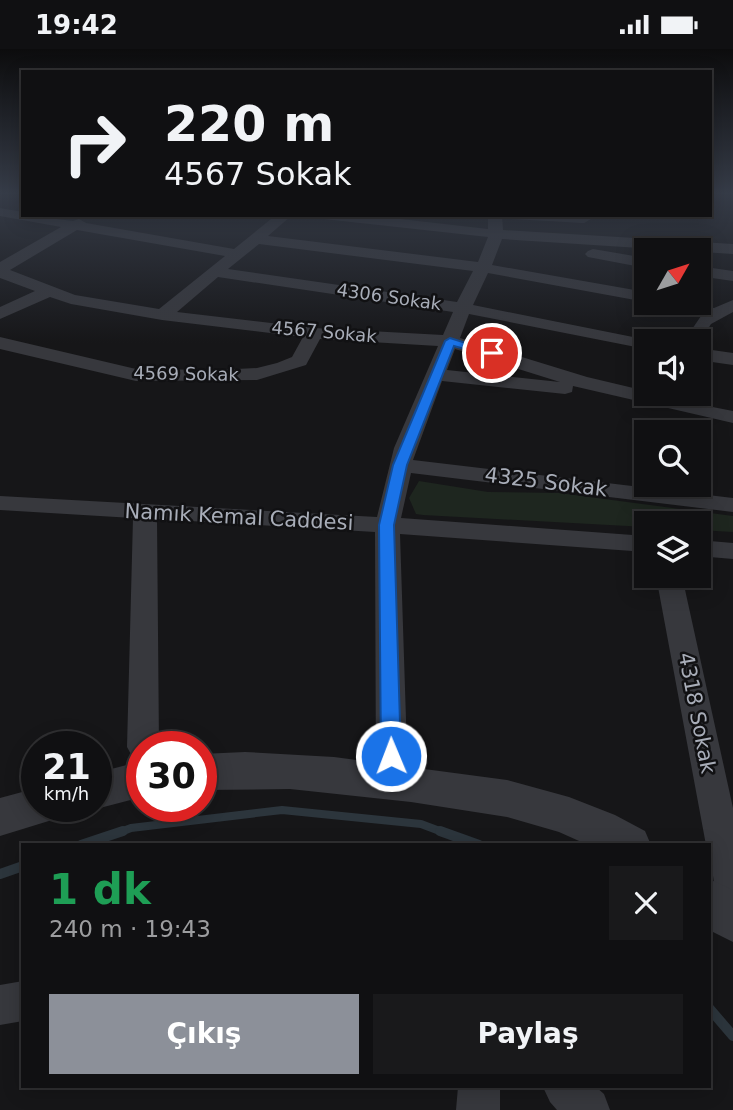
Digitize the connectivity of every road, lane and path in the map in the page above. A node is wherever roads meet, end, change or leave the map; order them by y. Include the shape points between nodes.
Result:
1 (45, 244) edge
2 (176, 244) edge
3 (252, 244) edge
4 (293, 244) edge
5 (491, 244) edge
6 (559, 244) edge
7 (654, 244) edge
8 (733, 249) edge
9 (237, 254) junction
10 (634, 260) edge
11 (484, 268) junction
12 (0, 270) edge
13 (214, 272) junction
14 (711, 273) edge
15 (733, 276) edge
16 (48, 291) junction
17 (634, 295) edge
18 (733, 305) edge
19 (463, 308) junction
20 (711, 313) edge
21 (0, 314) edge
22 (715, 314) junction
23 (162, 315) junction
24 (700, 329) edge
25 (314, 333) junction
26 (450, 341) junction
27 (634, 342) edge
28 (0, 343) edge
29 (711, 356) edge
30 (733, 359) edge
31 (438, 375) junction
32 (634, 392) edge
33 (634, 395) edge
34 (692, 406) edge
35 (733, 417) edge
36 (400, 465) junction
37 (0, 503) edge
38 (733, 505) edge
39 (145, 511) junction
40 (387, 525) junction
41 (634, 543) edge
42 (711, 549) edge
43 (733, 551) edge
44 (671, 588) edge
45 (143, 731) edge
46 (217, 772) edge
47 (392, 781) junction
48 (21, 811) edge
49 (0, 817) edge
50 (625, 843) edge
51 (733, 891) edge
52 (711, 902) edge
53 (733, 919) edge
54 (21, 1001) edge
55 (0, 1005) edge
56 (479, 1088) edge
57 (566, 1088) edge
58 (478, 1110) edge
59 (588, 1110) edge

1 - 12 street
2 - 9 street
3 - 9 street
4 - 11 street
5 - 11 street
6 - 10 street
7 - 8 street
9 - 13 street
11 - 17 street
11 - 19 street
12 - 16 street, 4567 Sokak
13 - 19 street, 4306 Sokak
13 - 23 street
14 - 15 street
16 - 21 street
16 - 23 street, 4567 Sokak
18 - 22 street
19 - 26 street
19 - 27 street, 4306 Sokak
20 - 22 street
22 - 24 street
23 - 25 street, 4567 Sokak
25 - 26 street, 4567 Sokak
25 - 28 street, 4569 Sokak via 299,361 257,374 216,376 136,375
26 - 31 street
26 - 32 street, 4567 Sokak via 582,382
29 - 30 street
31 - 33 street
31 - 36 street
34 - 35 street
36 - 38 street, 4325 Sokak
36 - 40 street
37 - 39 street, Namık Kemal Caddesi
39 - 40 street, Namık Kemal Caddesi
39 - 45 street
40 - 41 street, Namık Kemal Caddesi
40 - 47 street
42 - 43 street
44 - 51 street, 4318 Sokak
46 - 47 street via 270,770
47 - 50 street via 524,800
48 - 49 street
52 - 53 street
54 - 55 street
56 - 58 street
57 - 59 street

